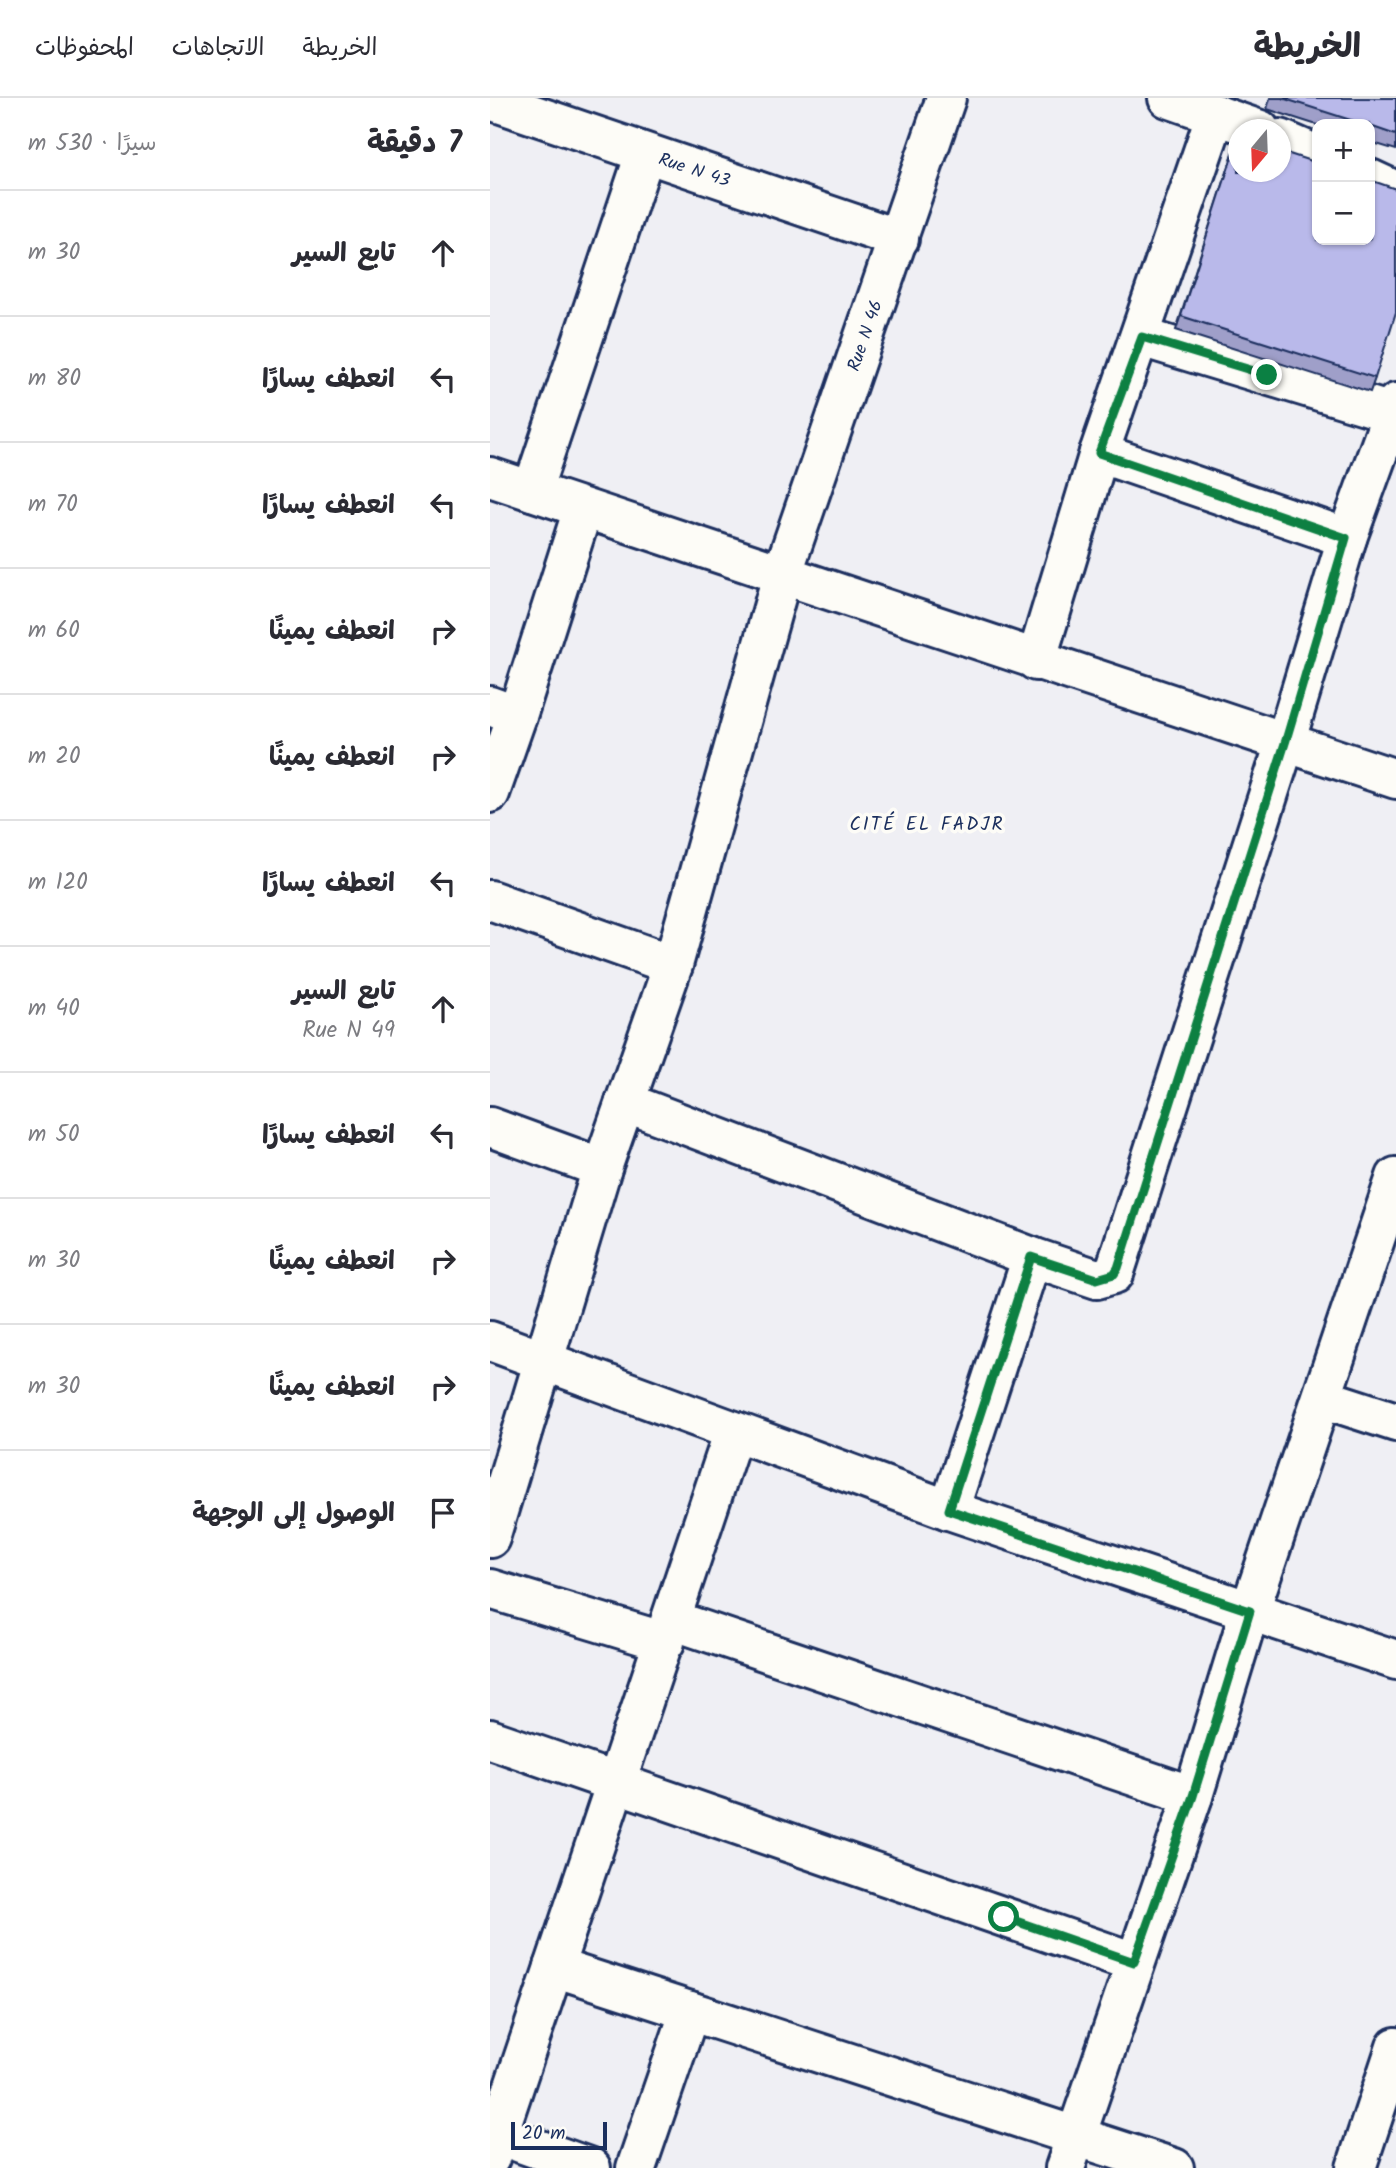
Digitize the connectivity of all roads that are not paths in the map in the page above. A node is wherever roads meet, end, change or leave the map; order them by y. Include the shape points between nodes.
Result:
1 (946, 98) edge
2 (1168, 98) edge
3 (490, 100) edge
4 (1216, 114) junction
5 (1241, 119) edge
6 (1291, 139) edge
7 (1312, 152) edge
8 (645, 154) junction
9 (1375, 181) edge
10 (1396, 191) edge
11 (900, 239) junction
12 (1142, 337) junction
13 (1394, 408) edge
14 (1099, 453) junction
15 (490, 477) edge
16 (532, 491) junction
17 (583, 509) junction
18 (1346, 538) junction
19 (783, 572) junction
20 (1036, 661) junction
21 (503, 711) edge
22 (1286, 740) junction
23 (1396, 779) edge
24 (490, 793) edge
25 (490, 900) edge
26 (673, 965) junction
27 (625, 1102) junction
28 (490, 1127) edge
29 (602, 1168) junction
30 (1396, 1180) edge
31 (1031, 1257) junction
32 (490, 1341) edge
33 (542, 1358) junction
34 (1322, 1398) junction
35 (1396, 1422) edge
36 (734, 1431) junction
37 (949, 1510) junction
38 (490, 1538) edge
39 (490, 1589) edge
40 (1250, 1611) junction
41 (668, 1631) junction
42 (1396, 1660) edge
43 (490, 1739) edge
44 (615, 1783) junction
45 (1193, 1796) junction
46 (1134, 1962) junction
47 (554, 1967) junction
48 (690, 2011) junction
49 (1396, 2047) edge
50 (494, 2146) edge
51 (1070, 2153) edge
52 (591, 2168) edge
53 (636, 2168) edge
54 (1174, 2168) edge
55 (1356, 2168) edge

1 - 11 street, Rue N 46
2 - 4 street
3 - 8 street, Rue N 43
4 - 5 street
4 - 12 street
6 - 7 street
8 - 11 street, Rue N 43
8 - 16 street
9 - 10 street
11 - 19 street, Rue N 46
12 - 13 street
12 - 14 street
13 - 18 street
14 - 18 street
14 - 20 street
15 - 16 street
16 - 17 street
17 - 19 street
17 - 21 street
18 - 22 street
19 - 20 street
19 - 26 street, Rue N 46
20 - 22 street
21 - 24 street
22 - 23 street
22 - 31 street via 1118,1268 1097,1279
25 - 26 street
26 - 27 street, Rue N 46
27 - 29 street, Rue N 46
27 - 31 street
28 - 29 street
29 - 33 street, Rue N 46
30 - 34 street
31 - 37 street
32 - 33 street
33 - 36 street
33 - 38 street, Rue N 46
34 - 35 street
34 - 40 street
36 - 37 street
36 - 41 street
37 - 40 street
39 - 41 street
40 - 42 street
40 - 45 street
41 - 44 street
41 - 45 street
43 - 44 street
44 - 46 street
44 - 47 street
45 - 46 street
46 - 51 street
47 - 48 street
47 - 50 street
48 - 51 street
48 - 53 street
49 - 55 street
50 - 52 street
51 - 54 street

